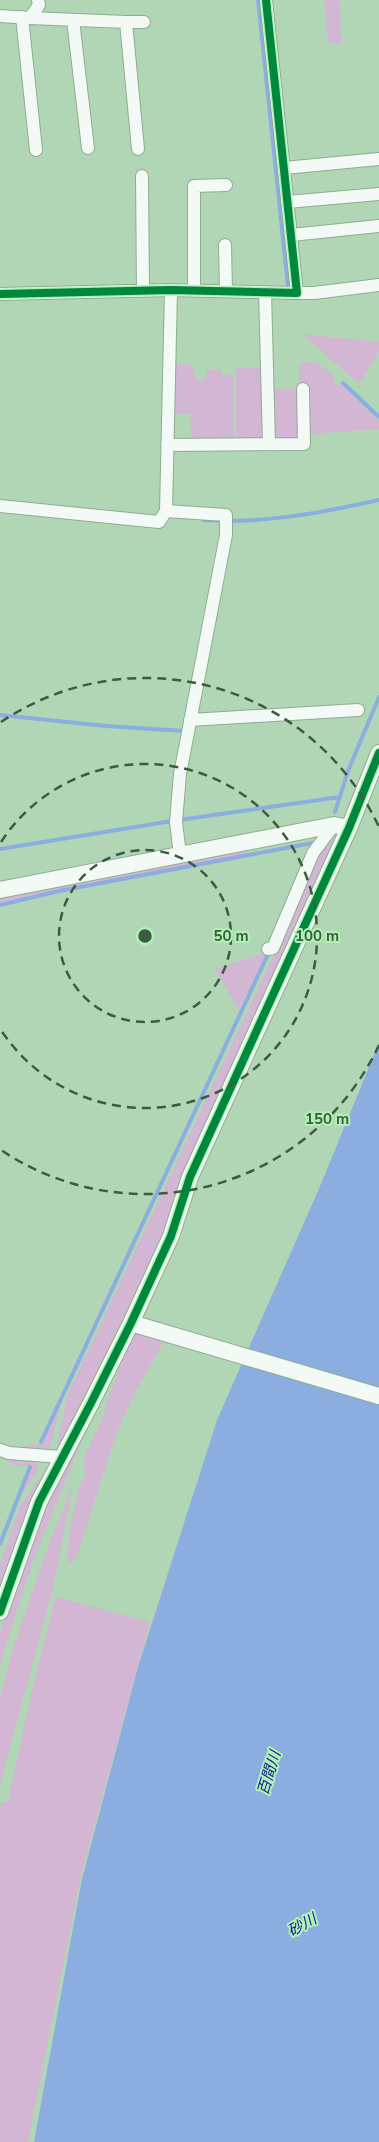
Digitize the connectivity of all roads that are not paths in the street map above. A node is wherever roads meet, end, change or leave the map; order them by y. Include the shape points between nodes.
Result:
1 (38, 0) edge
2 (266, 0) edge
3 (0, 16) edge
4 (26, 18) junction
5 (73, 20) junction
6 (126, 22) junction
7 (144, 22) dead end
8 (88, 148) dead end
9 (138, 149) dead end
10 (36, 150) dead end
11 (379, 159) edge
12 (284, 168) junction
13 (142, 176) dead end
14 (226, 185) dead end
15 (379, 194) edge
16 (287, 202) junction
17 (379, 226) edge
18 (291, 235) junction
19 (225, 246) dead end
20 (379, 285) edge
21 (143, 290) junction
22 (194, 290) junction
23 (226, 291) junction
24 (297, 293) junction
25 (0, 294) edge
26 (171, 294) junction
27 (265, 296) junction
28 (303, 389) dead end
29 (269, 444) junction
30 (167, 445) junction
31 (0, 506) edge
32 (163, 515) junction
33 (358, 710) dead end
34 (194, 720) junction
35 (379, 753) edge
36 (342, 827) junction
37 (180, 855) junction
38 (0, 890) edge
39 (270, 949) dead end
40 (131, 1323) junction
41 (379, 1396) edge
42 (0, 1450) edge
43 (61, 1457) junction
44 (0, 1612) edge

1 - 4 street via 38,5
2 - 12 street
3 - 4 street
4 - 5 street
4 - 10 street
5 - 6 street
5 - 8 street
6 - 7 street
6 - 9 street
11 - 12 street
12 - 16 street
13 - 21 street
14 - 22 street via 194,186
15 - 16 street
16 - 18 street
17 - 18 street
18 - 24 street
19 - 23 street
20 - 24 street
21 - 25 street
21 - 26 street
22 - 23 street
22 - 26 street
23 - 27 street
24 - 27 street
26 - 30 street
27 - 29 street
28 - 29 street via 304,444
29 - 30 street
30 - 32 street
31 - 32 street via 159,522
32 - 34 street via 226,514
33 - 34 street
34 - 37 street via 179,783 176,822
35 - 36 street
36 - 37 street
36 - 39 street via 314,853
36 - 40 street via 194,1168 171,1236
37 - 38 street
40 - 41 street
40 - 43 street
42 - 43 street
43 - 44 street via 39,1502

